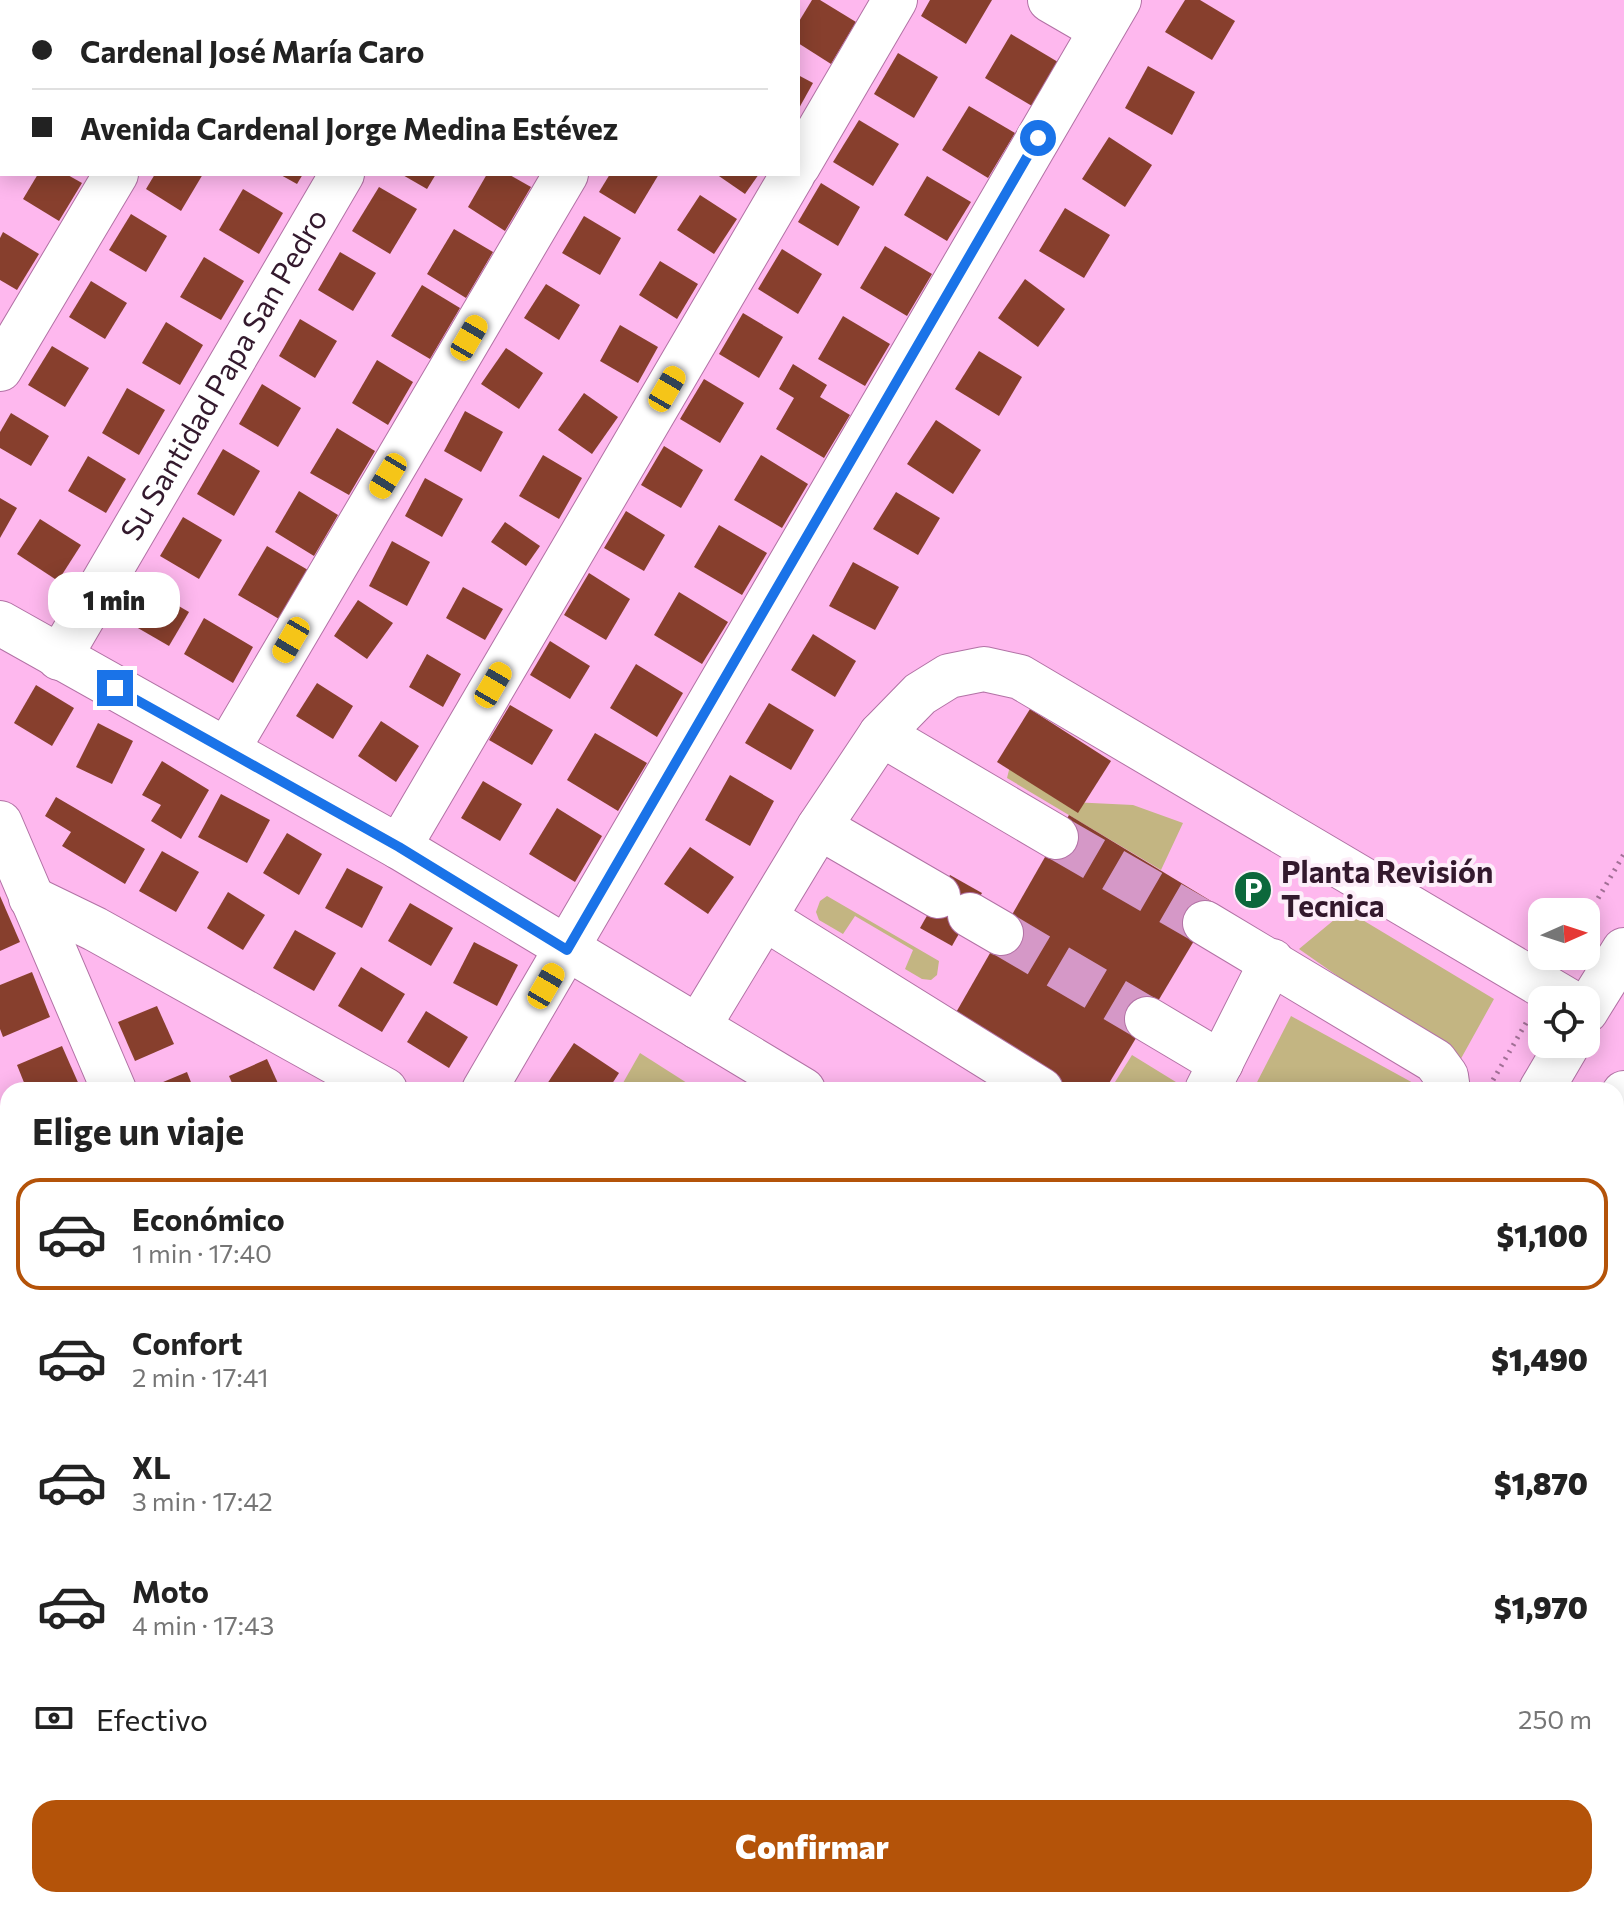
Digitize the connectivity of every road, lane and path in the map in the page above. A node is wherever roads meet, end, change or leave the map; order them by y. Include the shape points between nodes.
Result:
1 (895, 0) edge
2 (1050, 0) edge
3 (1110, 15) edge
4 (800, 163) edge
5 (115, 176) edge
6 (341, 176) edge
7 (565, 176) edge
8 (792, 176) edge
9 (0, 369) edge
10 (0, 623) edge
11 (59, 658) junction
12 (881, 734) junction
13 (227, 750) junction
14 (0, 823) edge
15 (819, 827) junction
16 (1056, 837) tunnel mouth
17 (399, 847) junction
18 (1624, 854) edge
19 (31, 898) junction
20 (1598, 898) edge
21 (969, 915) tunnel mouth
22 (766, 919) junction
23 (1205, 923) tunnel mouth
24 (567, 950) junction
25 (1624, 950) edge
26 (1272, 961) junction
27 (1543, 986) edge
28 (1600, 989) edge
29 (1147, 1019) tunnel mouth
30 (698, 1027) junction
31 (1560, 1058) edge
32 (1214, 1076) edge
33 (111, 1082) edge
34 (371, 1082) edge
35 (489, 1082) edge
36 (790, 1082) edge
37 (1028, 1082) edge
38 (1447, 1082) edge
39 (1546, 1082) edge

1 - 4 main road
2 - 3 main road
3 - 24 main road
5 - 9 main road
6 - 11 main road, Su Santidad Papa San Pedro
7 - 13 main road
8 - 17 main road
10 - 11 main road
11 - 13 main road
12 - 15 main road
12 - 16 main road
12 - 27 main road via 920,694 949,676 984,669 1020,677
13 - 17 main road
14 - 19 main road
15 - 21 main road
15 - 22 main road
17 - 24 main road
18 - 20 path
19 - 33 main road
19 - 34 main road
22 - 30 main road
22 - 37 main road
23 - 26 main road
24 - 30 main road
24 - 35 main road
25 - 28 main road
26 - 32 main road
26 - 38 main road via 1435,1061
29 - 32 main road
30 - 36 main road
31 - 39 main road

